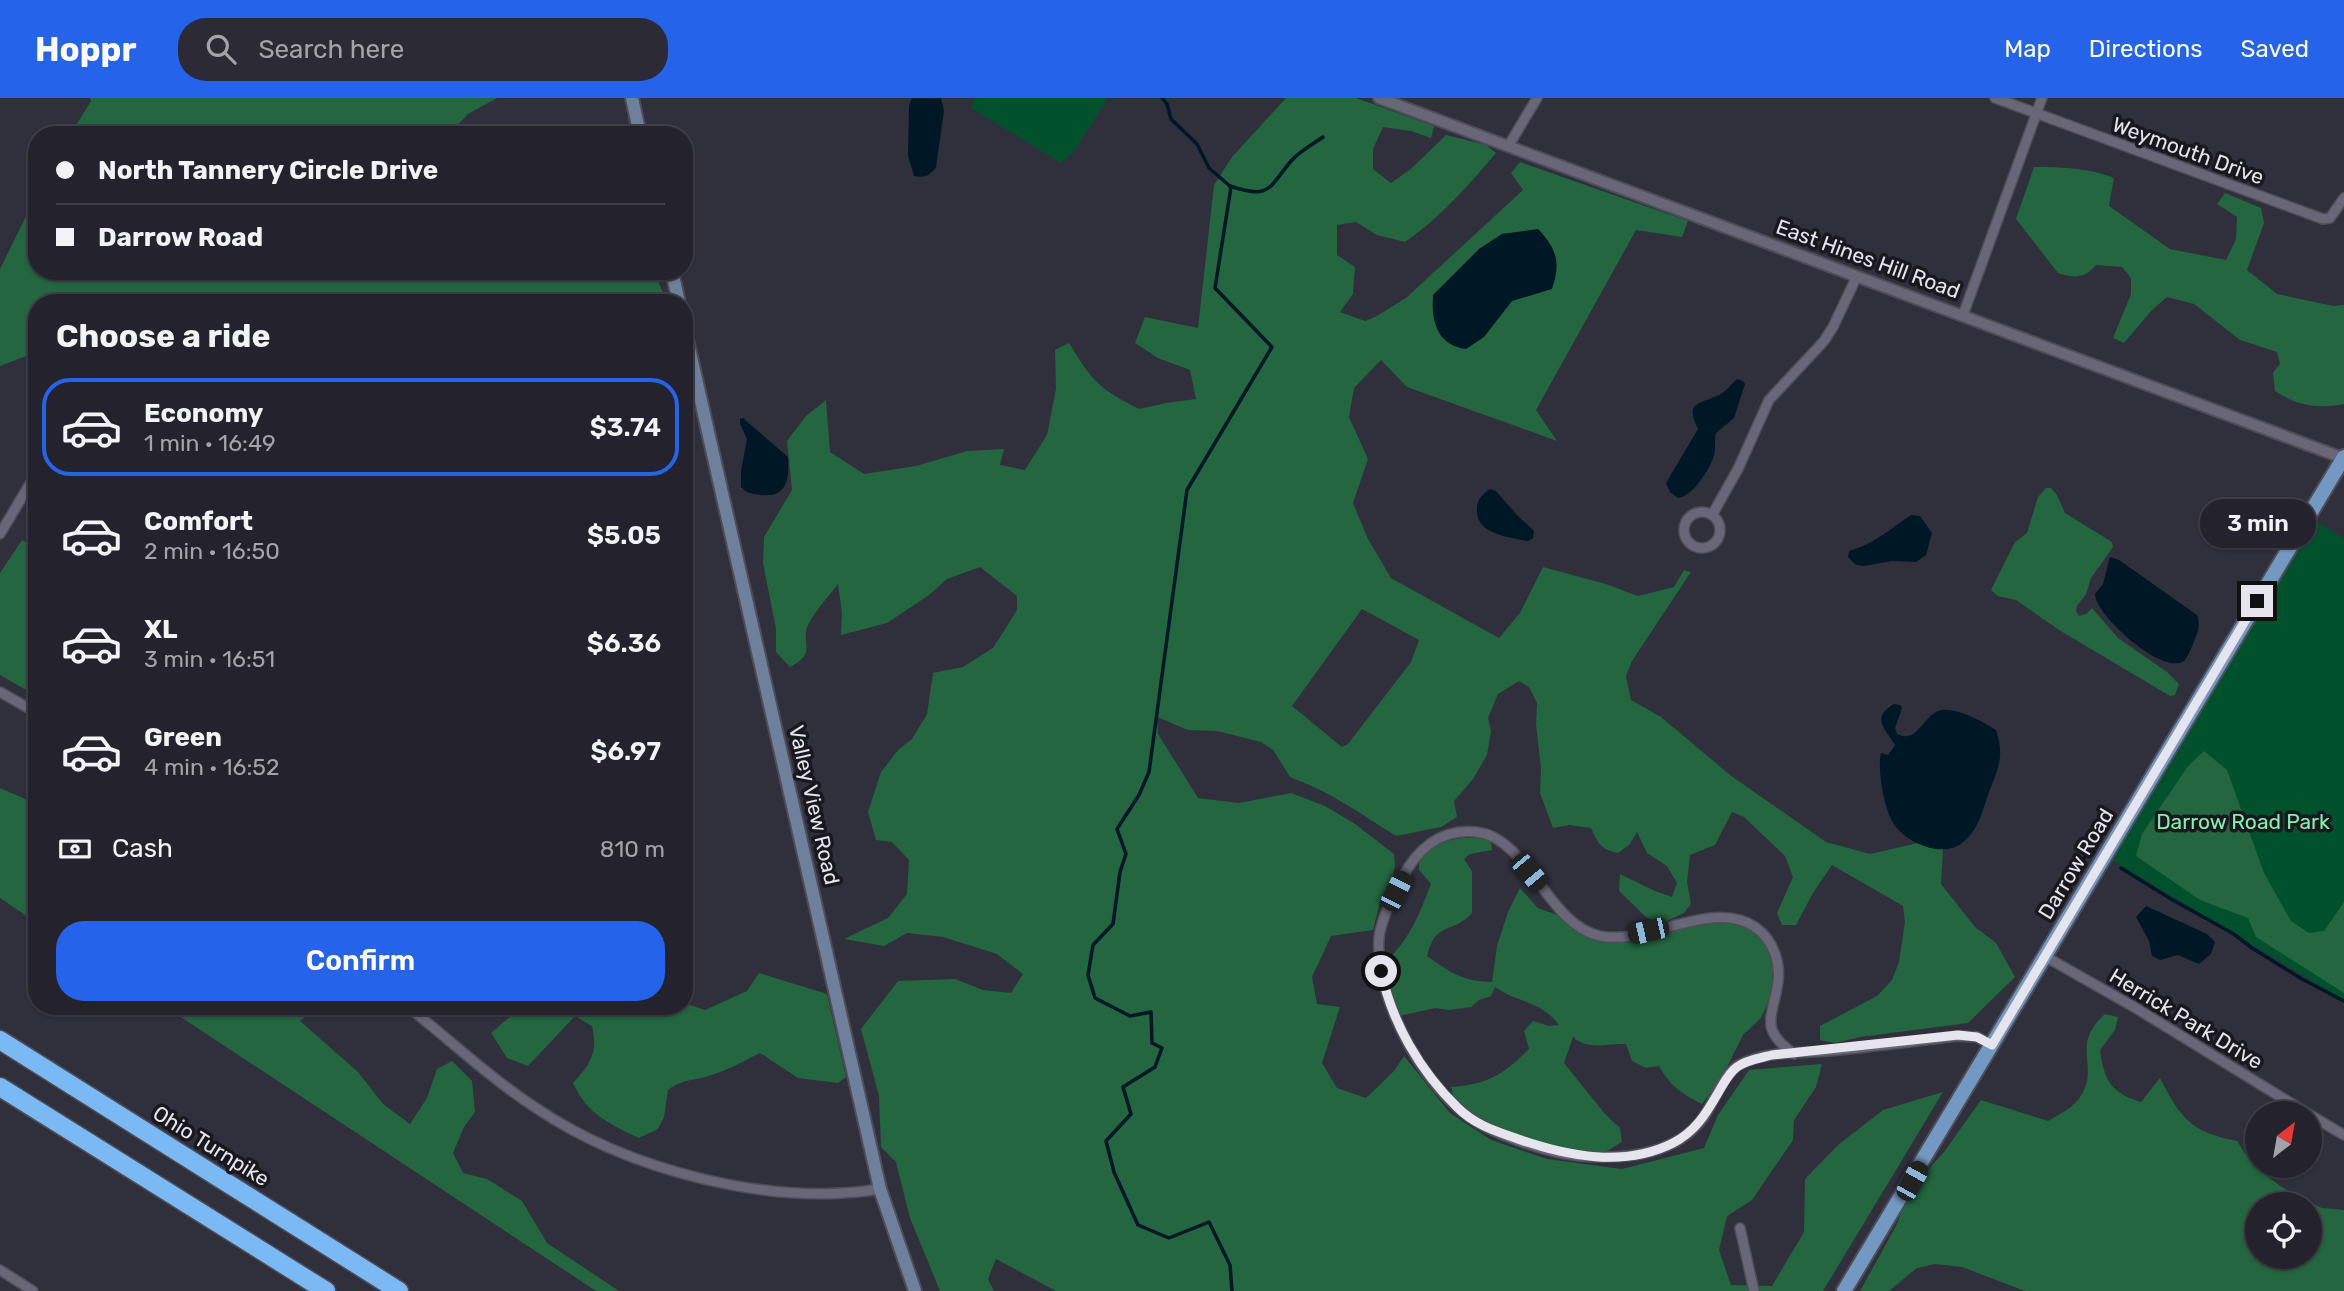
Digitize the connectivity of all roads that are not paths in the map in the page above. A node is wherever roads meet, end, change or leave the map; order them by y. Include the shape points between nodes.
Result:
1 (632, 98) edge
2 (1379, 98) edge
3 (1537, 98) edge
4 (1995, 98) edge
5 (2042, 98) edge
6 (2036, 112) junction
7 (638, 126) edge
8 (1509, 145) junction
9 (2344, 198) edge
10 (1857, 276) junction
11 (1963, 315) junction
12 (693, 366) edge
13 (2344, 457) edge
14 (28, 487) edge
15 (1712, 515) junction
16 (0, 534) edge
17 (0, 692) edge
18 (28, 708) edge
19 (2046, 957) junction
20 (418, 1015) edge
21 (0, 1040) edge
22 (1992, 1045) junction
23 (1794, 1054) junction
24 (0, 1087) edge
25 (2288, 1101) edge
26 (2322, 1122) edge
27 (2344, 1135) edge
28 (880, 1189) junction
29 (1740, 1228) dead end
30 (0, 1270) edge
31 (33, 1291) edge
32 (326, 1291) edge
33 (399, 1291) edge
34 (915, 1291) edge
35 (1754, 1291) edge
36 (1844, 1291) edge

1 - 7 main road
2 - 8 street, East Hines Hill Road
3 - 8 street
4 - 6 street, Weymouth Drive
5 - 6 street
6 - 9 street, Weymouth Drive via 2323,219 2330,218
6 - 11 street
8 - 10 street, East Hines Hill Road
10 - 11 street, East Hines Hill Road
10 - 15 street via 1824,341 1769,400
11 - 13 street, East Hines Hill Road
12 - 28 main road, Valley View Road
13 - 19 main road, Darrow Road
14 - 16 street
15 - 15 street via 1720,531 1715,542 1704,547 1692,545 1684,531 1686,520 1695,513
17 - 18 street
19 - 22 main road, Darrow Road
19 - 25 street, Herrick Park Drive
20 - 28 street via 538,1110 648,1163 708,1180 777,1191 829,1194
21 - 33 highway, Ohio Turnpike
22 - 23 street via 1958,1035
22 - 36 main road, Darrow Road
23 - 23 street via 1772,1029 1778,970 1773,947 1760,930 1725,917 1625,936 1596,935 1569,919 1506,845 1492,836 1460,831 1430,842 1406,870 1383,922 1379,936 1385,988 1421,1064 1470,1118 1537,1146 1604,1157 1656,1150 1687,1135 1702,1120 1738,1066 1772,1055
24 - 32 highway
26 - 27 street, Herrick Park Drive
28 - 34 main road, Valley View Road
29 - 35 street
30 - 31 street

